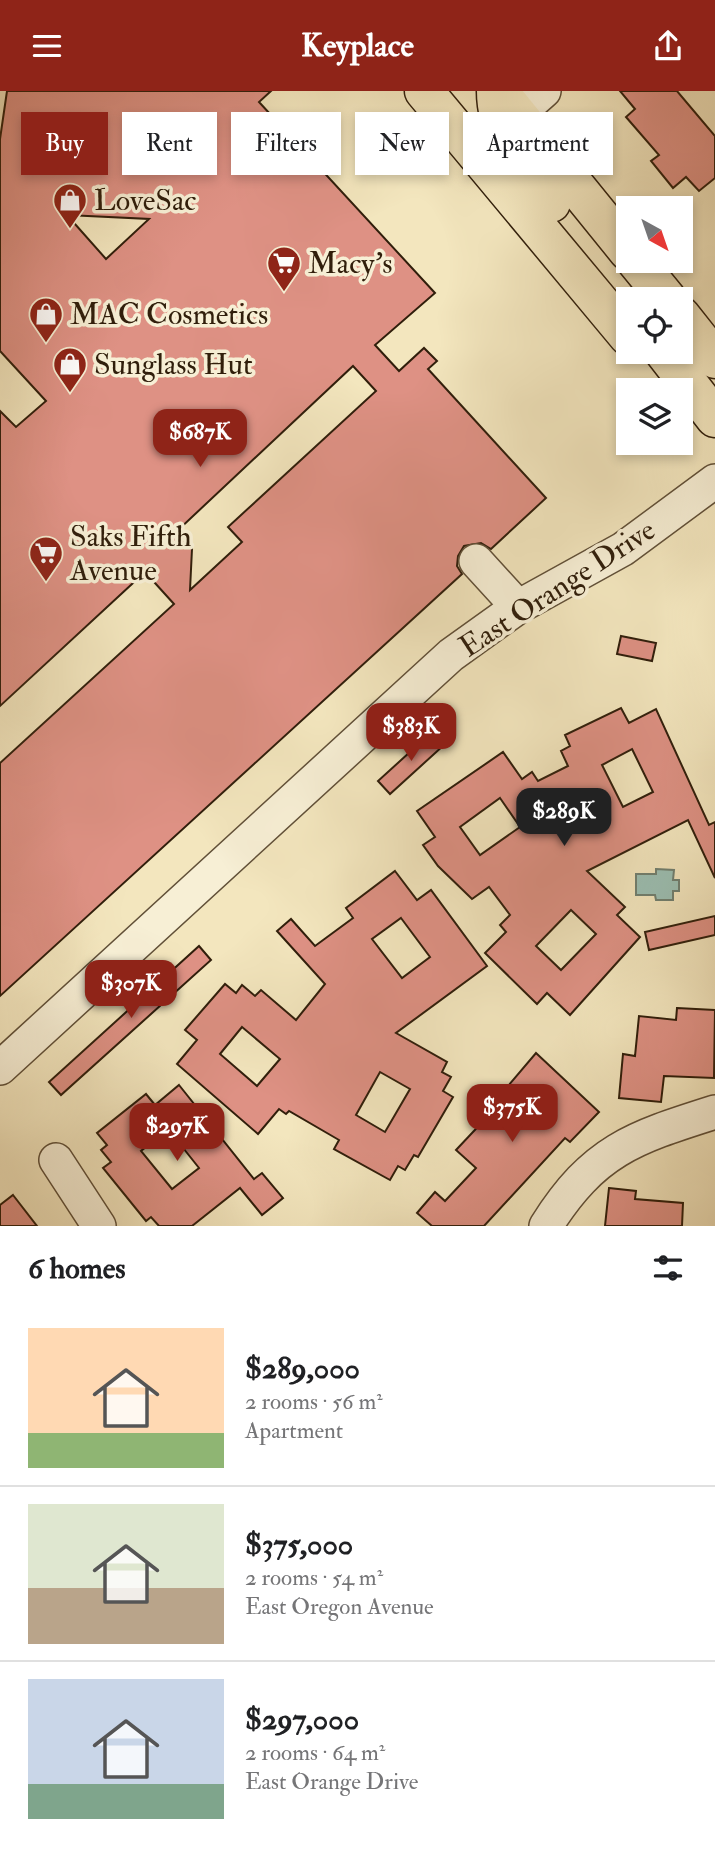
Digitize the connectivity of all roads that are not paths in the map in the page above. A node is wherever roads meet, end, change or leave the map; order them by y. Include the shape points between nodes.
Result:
1 (424, 91) edge
2 (455, 91) edge
3 (511, 100) edge
4 (616, 236) edge
5 (646, 273) edge
6 (657, 287) edge
7 (616, 290) edge
8 (616, 322) edge
9 (693, 331) edge
10 (715, 359) edge
11 (652, 364) edge
12 (673, 364) edge
13 (663, 378) edge
14 (693, 413) edge
15 (715, 418) edge
16 (715, 440) edge
17 (715, 481) edge
18 (476, 561) dead end
19 (518, 607) junction
20 (0, 1068) edge
21 (715, 1112) edge
22 (56, 1160) dead end
23 (99, 1226) edge
24 (546, 1226) edge

1 - 8 main road
2 - 3 main road via 481,109
3 - 4 main road
3 - 7 main road via 508,141
5 - 6 main road
9 - 10 main road
11 - 13 main road
12 - 15 main road
14 - 16 main road
17 - 19 street, East Orange Drive via 623,549
18 - 19 street
19 - 20 street, East Orange Drive via 451,655
21 - 24 street via 631,1140 605,1156 583,1175
22 - 23 street

